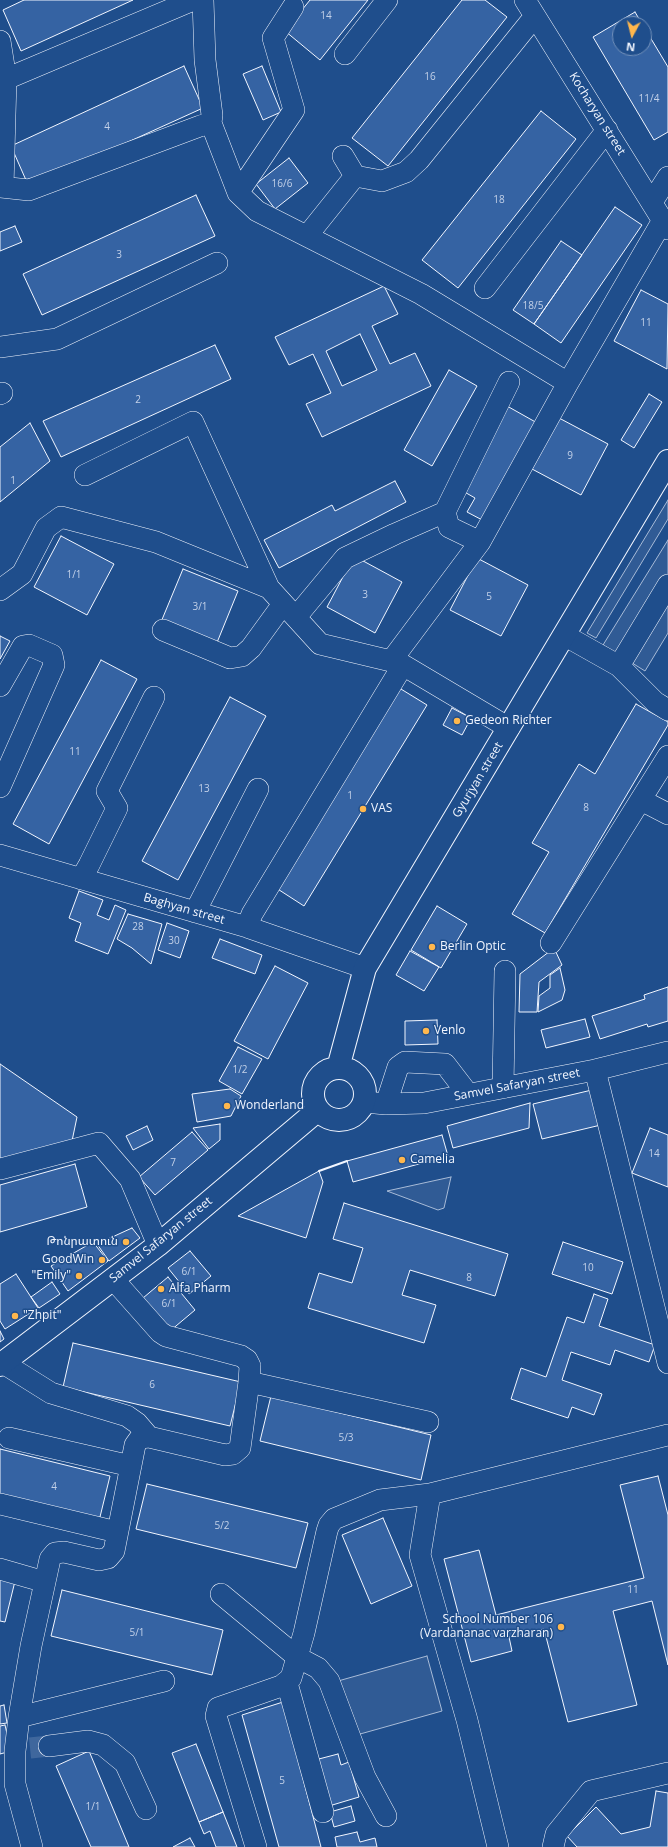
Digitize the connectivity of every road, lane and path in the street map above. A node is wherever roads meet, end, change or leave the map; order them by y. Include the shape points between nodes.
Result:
1 (193, 0) edge
2 (203, 0) edge
3 (387, 0) edge
4 (293, 7) dead end
5 (530, 8) edge
6 (0, 41) edge
7 (345, 54) dead end
8 (6, 79) junction
9 (211, 124) junction
10 (607, 130) junction
11 (343, 156) dead end
12 (355, 176) junction
13 (668, 177) edge
14 (1, 187) edge
15 (238, 193) junction
16 (652, 202) junction
17 (665, 224) edge
18 (307, 236) junction
19 (217, 263) dead end
20 (484, 288) dead end
21 (0, 347) edge
22 (509, 382) dead end
23 (568, 383) junction
24 (668, 461) edge
25 (85, 475) dead end
26 (445, 512) junction
27 (480, 542) junction
28 (668, 585) edge
29 (269, 588) junction
30 (0, 590) edge
31 (289, 610) junction
32 (164, 630) dead end
33 (564, 635) junction
34 (397, 663) junction
35 (619, 666) junction
36 (0, 686) edge
37 (154, 698) dead end
38 (668, 710) edge
39 (509, 728) junction
40 (668, 756) edge
41 (0, 787) edge
42 (258, 790) dead end
43 (641, 800) junction
44 (668, 814) edge
45 (0, 855) edge
46 (80, 879) junction
47 (195, 912) junction
48 (247, 927) junction
49 (551, 943) dead end
50 (365, 968) junction
51 (505, 970) dead end
52 (668, 1052) edge
53 (338, 1068) junction
54 (595, 1070) junction
55 (503, 1088) junction
56 (468, 1094) junction
57 (364, 1102) junction
58 (386, 1104) junction
59 (318, 1110) junction
60 (0, 1169) edge
61 (158, 1245) junction
62 (113, 1279) junction
63 (668, 1363) edge
64 (1, 1364) edge
65 (249, 1382) junction
66 (428, 1422) dead end
67 (668, 1434) edge
68 (149, 1437) junction
69 (9, 1438) dead end
70 (131, 1466) junction
71 (430, 1494) junction
72 (0, 1504) edge
73 (117, 1532) junction
74 (0, 1569) edge
75 (45, 1582) junction
76 (222, 1594) dead end
77 (297, 1657) junction
78 (164, 1681) dead end
79 (287, 1682) junction
80 (19, 1717) junction
81 (31, 1749) junction
82 (668, 1773) edge
83 (146, 1809) dead end
84 (323, 1812) dead end
85 (386, 1816) dead end
86 (32, 1847) edge
87 (256, 1847) edge
88 (498, 1847) edge
89 (553, 1847) edge

1 - 8 street
2 - 9 street via 204,60
3 - 7 street
4 - 15 street via 273,38 294,110
5 - 10 street, Kocharyan street
5 - 12 street via 419,160 406,172 382,181
6 - 8 street
8 - 14 street
9 - 14 street via 28,190
9 - 15 street
10 - 16 street, Kocharyan street
10 - 20 street
11 - 12 street
12 - 18 street
13 - 16 street
15 - 18 street via 257,211
16 - 17 street, Kocharyan street
17 - 23 street
18 - 23 street via 421,294
19 - 21 street via 57,339
22 - 26 street
23 - 27 street
24 - 33 main road, Gyurjyan street
25 - 29 street via 193,422
26 - 27 street via 449,527
26 - 31 street via 345,558
27 - 34 street
28 - 35 street
29 - 30 street via 156,542 61,517 46,528 22,574
29 - 31 street
31 - 32 street via 242,656 230,658
31 - 34 street via 320,644
33 - 35 street
33 - 39 main road, Gyurjyan street
34 - 39 street
34 - 48 street via 252,914
35 - 38 street via 655,702
36 - 41 street via 23,646 29,645 52,655 54,665
37 - 46 street via 107,791 117,808
39 - 50 main road, Gyurjyan street
40 - 43 street
42 - 47 street
43 - 44 street
43 - 49 street
45 - 46 street, Baghyan street
46 - 47 street, Baghyan street
47 - 48 street, Baghyan street
48 - 50 street, Baghyan street
50 - 53 main road, Gyurjyan street
51 - 55 street
52 - 54 street, Samvel Safaryan street
53 - 57 main road via 346,1069 360,1078
53 - 59 main road via 323,1073 315,1082 312,1094
54 - 55 street, Samvel Safaryan street
54 - 63 street
55 - 56 street, Samvel Safaryan street
56 - 58 street, Samvel Safaryan street via 424,1103
56 - 58 street via 445,1064 405,1062 398,1067
57 - 58 street, Samvel Safaryan street
57 - 59 main road via 354,1114 339,1120 324,1116
59 - 61 main road, Samvel Safaryan street
60 - 61 street via 99,1143 130,1179
61 - 62 main road, Samvel Safaryan street
62 - 64 main road, Samvel Safaryan street
62 - 65 street via 166,1336 241,1356 247,1360 250,1366
64 - 68 street via 50,1393 127,1416
65 - 66 street
65 - 68 street via 240,1448 234,1454 225,1455
67 - 71 street
68 - 70 street via 140,1438 135,1445
69 - 70 street
70 - 73 street
71 - 77 street via 380,1500 334,1520 330,1525
71 - 88 street via 420,1555 467,1720
72 - 73 street
73 - 75 street via 114,1551 108,1558 99,1560 64,1552 55,1553 50,1559
74 - 75 street
75 - 80 street
76 - 77 street
77 - 79 street via 291,1678
77 - 85 street via 318,1668 329,1681 365,1777
78 - 80 street
79 - 84 street
79 - 87 street via 218,1708 216,1716
80 - 81 street
81 - 83 street via 88,1741 103,1744 125,1763
81 - 86 street via 15,1784
82 - 89 street via 591,1790 556,1834

